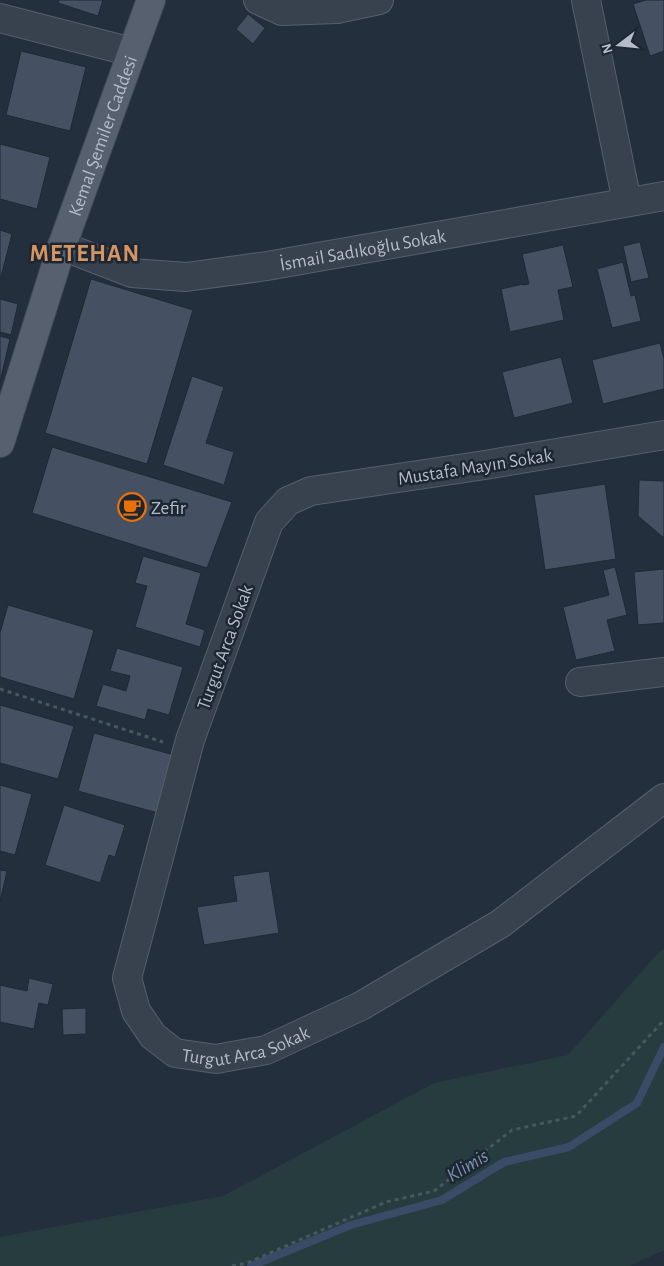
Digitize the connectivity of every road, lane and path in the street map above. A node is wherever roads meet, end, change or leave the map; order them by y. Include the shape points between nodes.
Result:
1 (151, 0) edge
2 (258, 0) edge
3 (379, 0) edge
4 (586, 0) edge
5 (0, 18) edge
6 (132, 52) junction
7 (664, 196) edge
8 (627, 202) junction
9 (62, 246) junction
10 (664, 435) edge
11 (0, 442) edge
12 (288, 501) joint
13 (664, 672) edge
14 (580, 682) dead end
15 (0, 689) edge
16 (188, 750) junction
17 (664, 798) edge
18 (664, 1020) edge
19 (232, 1266) edge

1 - 6 main road, Kemal Şemiler Caddesi
2 - 3 street via 282,11 337,9
4 - 8 street
5 - 6 street
6 - 9 main road, Kemal Şemiler Caddesi
7 - 8 street, İsmail Sadıkoğlu Sokak
8 - 9 street, İsmail Sadıkoğlu Sokak via 186,277 132,273
9 - 11 main road, Kemal Şemiler Caddesi
10 - 12 street, Mustafa Mayın Sokak via 311,492
12 - 16 street, Turgut Arca Sokak via 269,522
13 - 14 street
15 - 16 path
16 - 17 street, Turgut Arca Sokak via 127,978 136,1011 153,1036 175,1053 216,1059 266,1050 361,1006 500,924
18 - 19 path via 576,1116 512,1130 434,1191 386,1202 248,1264

